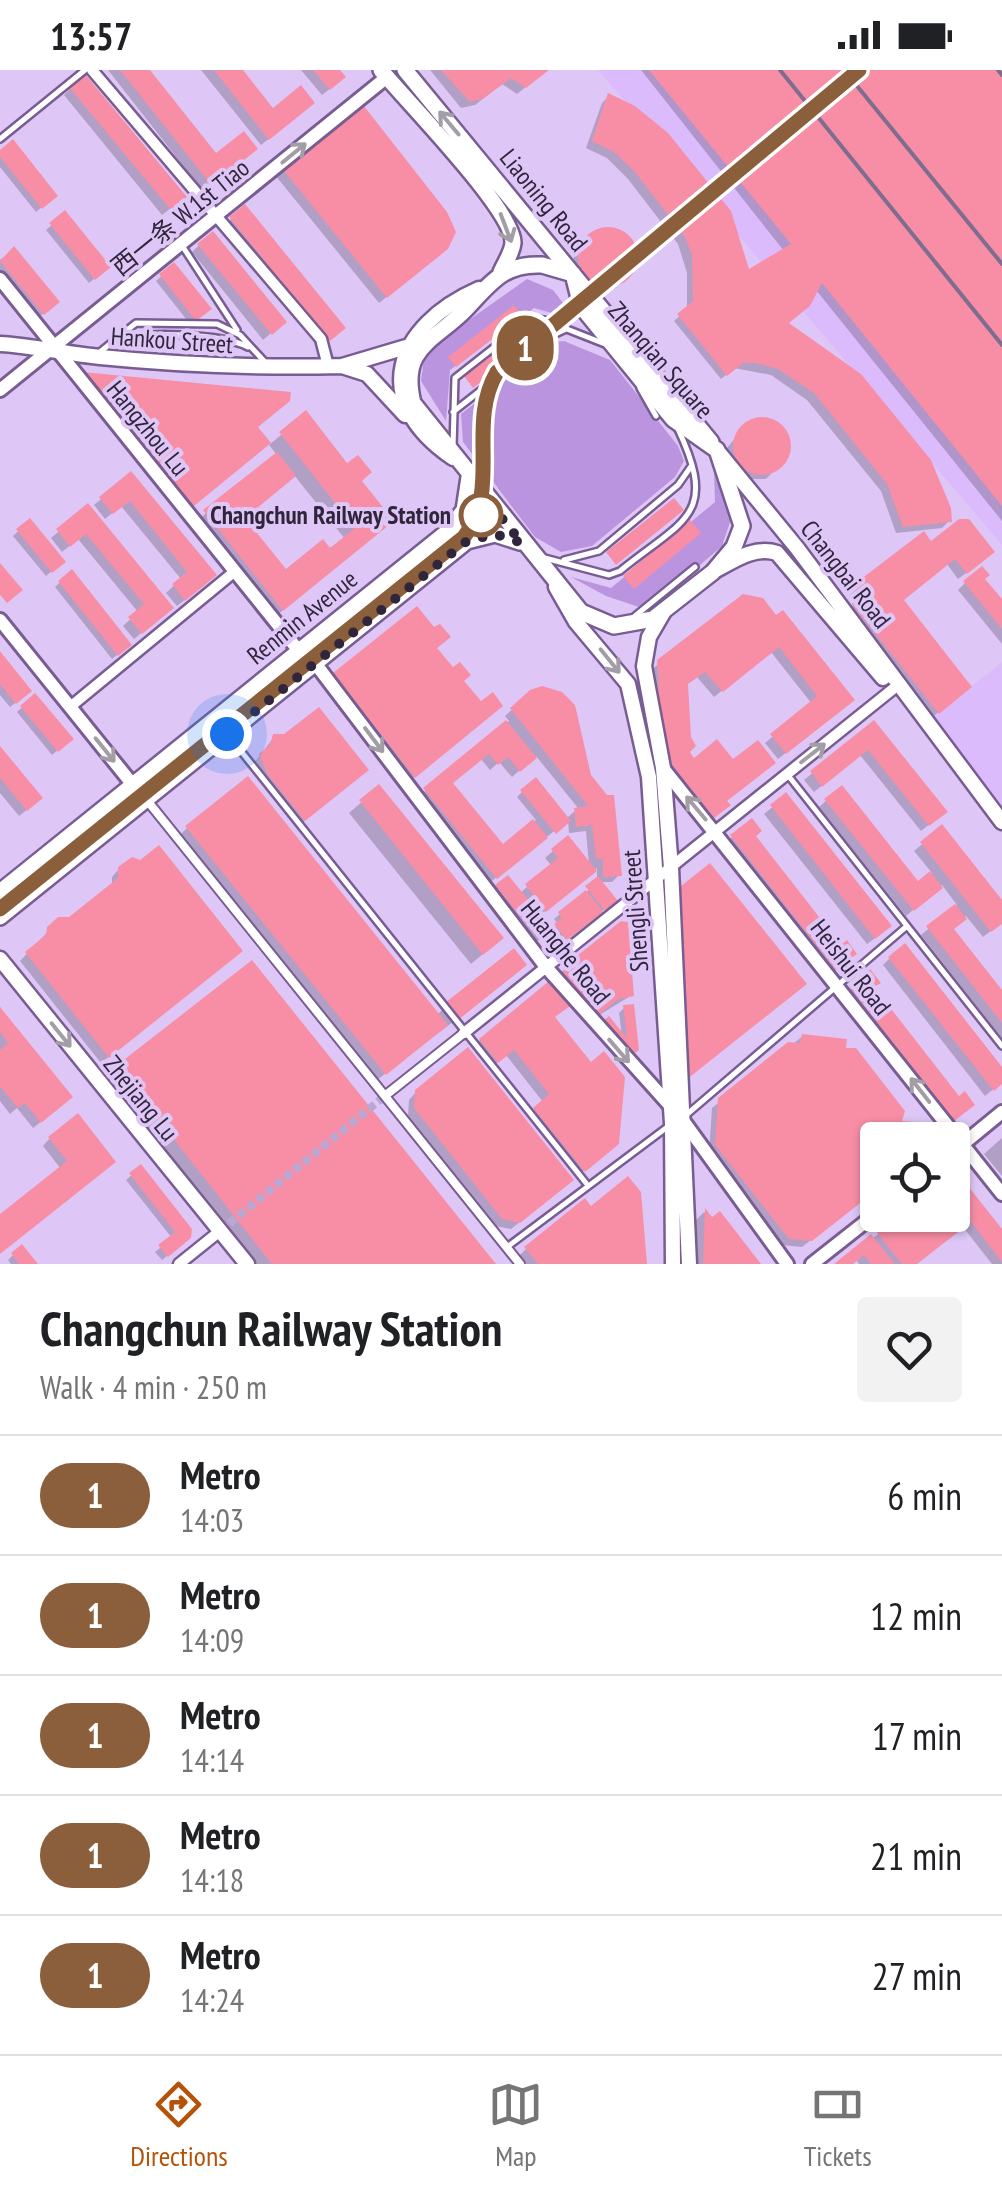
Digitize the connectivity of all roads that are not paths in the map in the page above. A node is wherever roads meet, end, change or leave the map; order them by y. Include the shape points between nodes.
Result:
1 (89, 70) edge
2 (405, 70) edge
3 (384, 74) edge
4 (0, 138) edge
5 (217, 216) junction
6 (182, 244) junction
7 (501, 273) junction
8 (573, 274) junction
9 (0, 278) edge
10 (480, 290) junction
11 (566, 329) junction
12 (240, 335) junction
13 (0, 344) edge
14 (106, 346) junction
15 (54, 347) junction
16 (406, 347) junction
17 (617, 349) junction
18 (254, 352) junction
19 (94, 357) junction
20 (335, 366) junction
21 (641, 368) junction
22 (274, 370) junction
23 (0, 390) edge
24 (453, 412) junction
25 (656, 416) dead end
26 (674, 419) junction
27 (421, 426) junction
28 (717, 450) junction
29 (453, 458) junction
30 (693, 462) junction
31 (469, 477) junction
32 (527, 550) junction
33 (562, 560) junction
34 (695, 567) dead end
35 (234, 572) junction
36 (713, 572) junction
37 (554, 582) junction
38 (663, 613) junction
39 (0, 620) edge
40 (614, 626) junction
41 (299, 651) junction
42 (316, 663) junction
43 (893, 690) junction
44 (70, 707) junction
45 (227, 734) junction
46 (663, 768) junction
47 (786, 774) junction
48 (133, 785) junction
49 (146, 800) junction
50 (1002, 822) edge
51 (1002, 830) edge
52 (716, 832) junction
53 (671, 868) junction
54 (657, 882) junction
55 (0, 892) edge
56 (0, 917) edge
57 (907, 926) junction
58 (0, 959) edge
59 (546, 967) junction
60 (835, 983) junction
61 (464, 1033) junction
62 (1002, 1046) edge
63 (386, 1095) junction
64 (1002, 1112) edge
65 (675, 1117) junction
66 (938, 1122) edge
67 (970, 1139) edge
68 (970, 1161) edge
69 (586, 1183) junction
70 (1002, 1194) edge
71 (860, 1226) edge
72 (220, 1231) junction
73 (506, 1247) junction
74 (179, 1264) edge
75 (246, 1264) edge
76 (520, 1264) edge
77 (674, 1264) edge
78 (689, 1264) edge
79 (787, 1264) edge
80 (812, 1264) edge

1 - 4 lane
1 - 5 street
8 -> 2 main road, Liaoning Road
5 -> 3 street, 西一条 W.1st Tiao
3 -> 7 main road, Liaoning Road via 509,227 513,241
5 - 6 street, 西一条 W.1st Tiao
5 - 20 street
6 - 12 lane
6 - 15 street, 西一条 W.1st Tiao
7 - 8 main road via 528,264
7 - 10 main road
8 - 17 main road, Zhanqian Square via 581,306
8 - 21 main road, Liaoning Road
9 - 15 street, Hangzhou Lu
10 - 16 main road via 433,318
10 - 29 main road via 414,359 413,403
11 - 17 lane
11 - 24 lane
11 - 24 lane via 530,319 461,370
12 - 14 lane via 217,324 148,320
12 - 18 lane
13 - 15 main road, Hankou Street
14 - 18 lane via 137,336 226,338
14 - 19 lane
15 - 19 main road, Hankou Street
15 - 23 street, 西一条 W.1st Tiao
15 - 35 street, Hangzhou Lu
16 - 20 main road, Hankou Street
16 - 27 main road via 399,379
17 - 21 main road, Zhanqian Square
18 - 22 lane
19 - 22 main road, Hankou Street
20 - 22 main road, Hankou Street
20 - 27 main road via 367,374
21 - 25 lane via 644,397
21 - 26 main road, Zhanqian Square
21 - 28 main road, Changbai Road
24 - 29 lane
26 - 28 main road, Zhanqian Square
26 - 30 lane
27 - 29 main road
28 - 36 main road, Zhanqian Square via 742,526
28 - 50 main road, Changbai Road
29 - 31 main road
30 - 33 lane via 678,486 599,551
30 - 33 lane via 696,508 620,571 609,575
31 - 32 main road
31 - 41 main road, Renmin Avenue via 464,510 454,525
32 - 33 lane
32 - 37 main road
32 - 42 main road, Renmin Avenue via 495,534 467,541
34 - 40 lane
35 - 41 street, Hangzhou Lu
35 - 44 street
36 - 38 main road, Zhanqian Square
36 - 43 main road, Changbai Road via 744,555 778,553
37 - 40 main road via 581,612
37 -> 54 main road, Shengli Street via 576,622 628,684 649,777
38 - 40 main road, Zhanqian Square via 643,624
38 - 46 main road, Shengli Street via 649,637 644,666
39 - 44 street
41 - 48 main road, Renmin Avenue
42 - 45 main road, Renmin Avenue
42 -> 59 street, Huanghe Road
47 -> 43 street
43 - 51 main road, Changbai Road
44 -> 48 street
45 - 49 main road, Renmin Avenue
45 - 61 lane
52 -> 46 street, Heishui Road
46 - 53 main road, Shengli Street
47 - 52 street
47 - 57 lane
48 - 55 main road, Renmin Avenue
49 - 56 main road, Renmin Avenue
49 - 63 street
52 - 53 street
52 - 60 street, Heishui Road
53 - 54 street
53 - 65 main road, Shengli Street
54 - 59 street
54 - 65 main road, Shengli Street
57 - 60 lane
57 - 62 lane
58 -> 72 main road, Zhejiang Lu
59 - 61 street
59 -> 65 street, Huanghe Road
60 - 65 lane
66 -> 60 street, Heishui Road
61 - 63 street
61 - 69 lane
63 - 73 street
64 - 67 street
65 - 69 lane
65 - 77 main road, Shengli Street
65 - 78 main road, Shengli Street
65 - 79 street, Huanghe Road
68 - 70 street, Heishui Road
69 - 73 lane
71 - 80 street
72 - 74 street
72 - 75 main road, Zhejiang Lu
73 - 76 street

